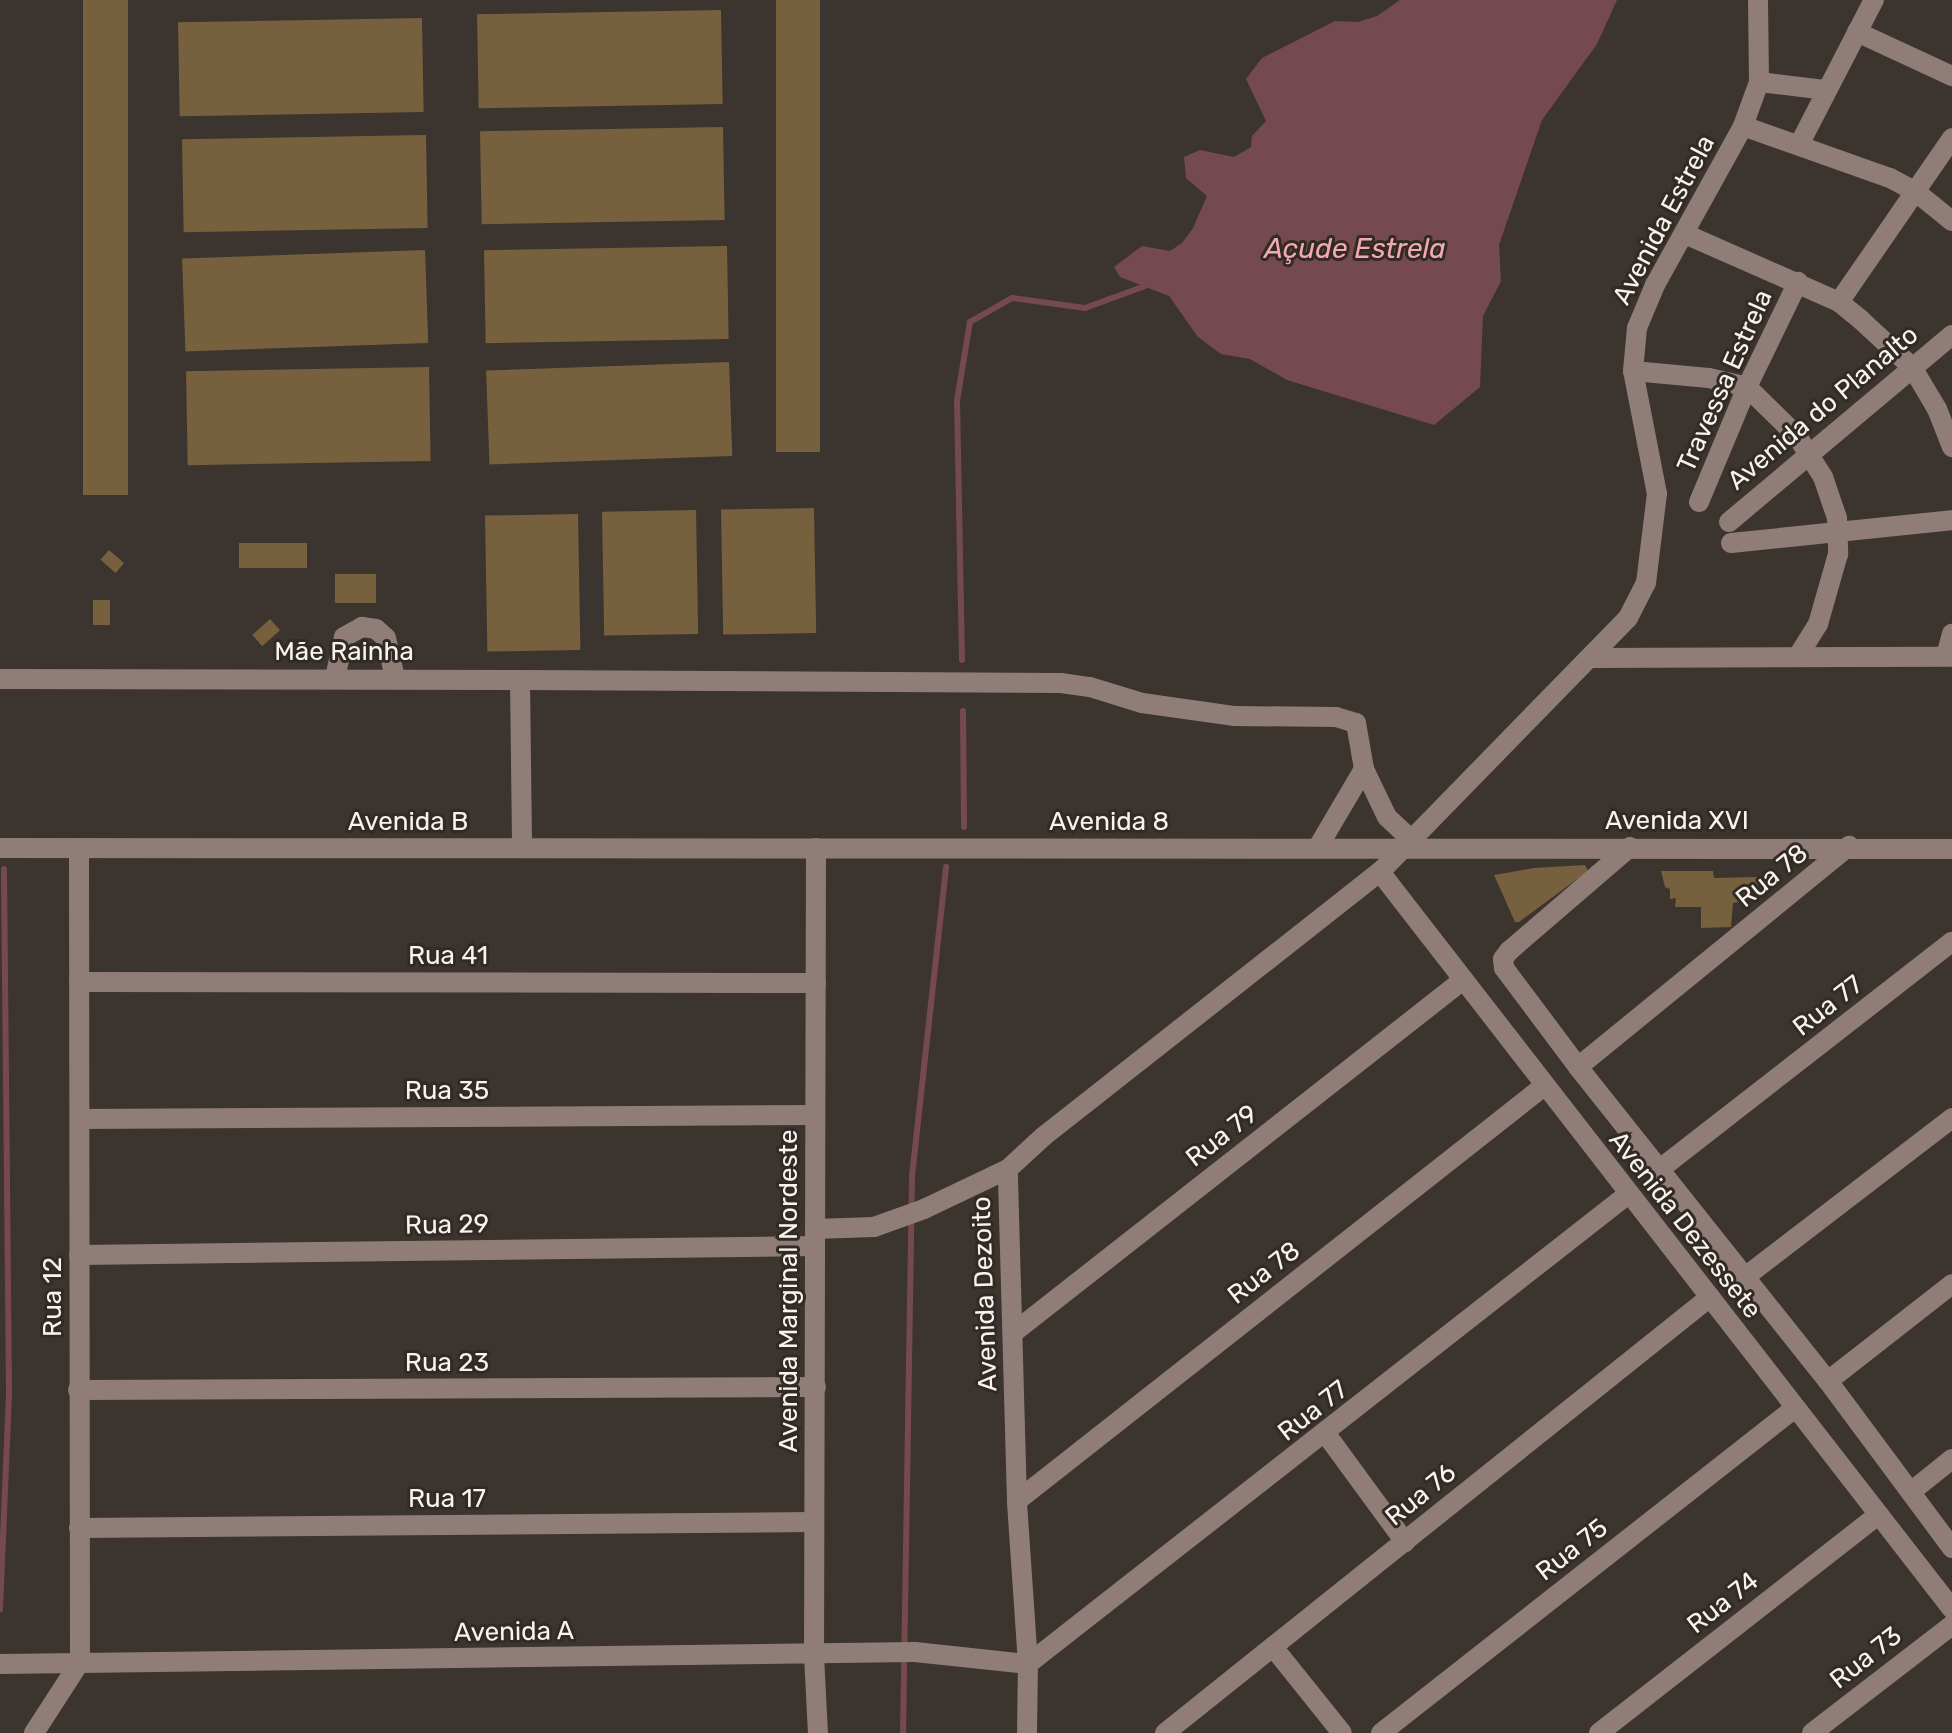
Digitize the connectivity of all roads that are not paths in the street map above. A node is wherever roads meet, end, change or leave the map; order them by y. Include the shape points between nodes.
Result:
1 (1758, 0) edge
2 (1874, 0) edge
3 (1857, 32) junction
4 (1952, 76) edge
5 (1759, 82) junction
6 (1825, 90) junction
7 (1743, 126) junction
8 (1952, 138) edge
9 (1799, 145) junction
10 (1916, 192) junction
11 (1952, 221) edge
12 (1685, 234) junction
13 (1798, 282) junction
14 (1839, 302) junction
15 (1952, 335) edge
16 (1912, 367) junction
17 (1633, 371) junction
18 (1747, 387) junction
19 (1952, 447) edge
20 (1808, 452) junction
21 (1699, 502) dead end
22 (1952, 520) edge
23 (1839, 531) junction
24 (1952, 634) edge
25 (1798, 656) junction
26 (1949, 656) edge
27 (1592, 658) junction
28 (335, 678) junction
29 (395, 678) junction
30 (0, 679) edge
31 (520, 680) junction
32 (1364, 769) junction
33 (1407, 843) junction
34 (1849, 846) junction
35 (1318, 847) junction
36 (1630, 847) junction
37 (0, 848) edge
38 (79, 848) junction
39 (522, 848) junction
40 (816, 848) junction
41 (1952, 849) edge
42 (1380, 872) junction
43 (1952, 942) edge
44 (1463, 980) junction
45 (79, 982) junction
46 (816, 983) junction
47 (1578, 1067) junction
48 (1544, 1086) junction
49 (815, 1115) junction
50 (1952, 1118) edge
51 (80, 1119) junction
52 (1008, 1169) junction
53 (1660, 1169) junction
54 (1627, 1195) junction
55 (815, 1238) junction
56 (79, 1255) junction
57 (1745, 1277) junction
58 (1952, 1284) edge
59 (1710, 1297) junction
60 (1013, 1333) junction
61 (1828, 1381) junction
62 (816, 1387) junction
63 (78, 1390) junction
64 (1795, 1408) junction
65 (1326, 1434) junction
66 (1952, 1459) edge
67 (1912, 1491) junction
68 (1017, 1501) junction
69 (1879, 1514) junction
70 (814, 1522) junction
71 (79, 1528) junction
72 (1405, 1542) junction
73 (1950, 1546) edge
74 (1920, 1568) junction
75 (1952, 1609) edge
76 (1952, 1625) edge
77 (1273, 1647) junction
78 (814, 1655) junction
79 (80, 1662) junction
80 (0, 1664) edge
81 (1028, 1664) junction
82 (34, 1733) edge
83 (818, 1733) edge
84 (1027, 1733) edge
85 (1165, 1733) edge
86 (1342, 1733) edge
87 (1381, 1733) edge
88 (1599, 1733) edge
89 (1812, 1733) edge

1 - 5 street, Avenida Estrela
2 - 3 street
3 - 4 street
3 - 6 street
5 - 6 street
5 - 7 street, Avenida Estrela
6 - 9 street
7 - 9 street
7 - 12 street, Avenida Estrela
8 - 10 street
9 - 10 street
10 - 11 street
10 - 14 street
12 - 13 street
12 - 17 street, Avenida Estrela via 1642,312
13 - 14 street
13 - 18 street, Travessa Estrela
14 - 16 street
15 - 16 street, Avenida do Planalto
16 - 19 street
16 - 20 street, Avenida do Planalto
17 - 18 street
17 - 27 street, Avenida Estrela via 1657,494 1650,562 1628,618
18 - 20 street
18 - 21 street, Travessa Estrela
20 - 23 street via 1828,487
20 - 23 street, Avenida do Planalto via 1730,532
22 - 23 street
23 - 25 street via 1835,573 1818,624
24 - 26 street
25 - 26 street
25 - 27 street
27 - 33 street, Avenida Estrela
28 - 29 street, Mãe Rainha
28 - 29 street via 344,637 355,628 369,627 386,638
28 - 30 street, Mãe Rainha
29 - 31 street, Mãe Rainha
31 - 32 street, Mãe Rainha via 1061,683 1142,703 1235,716 1336,717 1356,723
31 - 39 street
32 - 33 street via 1387,817
32 - 35 street
33 - 35 street, Avenida 8
33 - 36 street, Avenida XVI
33 - 42 street, Avenida Dezoito
34 - 36 street, Avenida XVI
34 - 41 street, Avenida XVI
34 - 47 street, Rua 78
35 - 40 street, Avenida 8
36 - 47 street, Avenida Dezessete via 1502,963
37 - 38 street, Avenida B
38 - 39 street, Avenida B
38 - 45 street, Rua 12
39 - 40 street, Avenida B
40 - 46 street, Avenida Marginal Nordeste
42 - 44 street, Avenida Dezessete
42 - 52 street, Avenida Dezoito
43 - 53 street, Rua 77
44 - 48 street, Avenida Dezessete
44 - 60 street, Rua 79
45 - 46 street, Rua 41
45 - 51 street, Rua 12
46 - 49 street, Avenida Marginal Nordeste
47 - 53 street, Avenida Dezessete
48 - 54 street, Avenida Dezessete
48 - 68 street, Rua 78
49 - 51 street, Rua 35
49 - 55 street, Avenida Marginal Nordeste
50 - 57 street
51 - 56 street, Rua 12
52 - 55 street, Rua 29 via 874,1227
52 - 60 street, Avenida Dezoito
53 - 57 street, Avenida Dezessete
54 - 59 street, Avenida Dezessete
54 - 65 street, Rua 77
55 - 56 street, Rua 29
55 - 62 street, Avenida Marginal Nordeste
56 - 63 street, Rua 12
57 - 61 street, Avenida Dezessete
58 - 61 street
59 - 64 street, Avenida Dezessete
59 - 72 street, Rua 76
60 - 68 street, Avenida Dezoito
61 - 67 street, Avenida Dezessete
62 - 63 street, Rua 23
62 - 70 street, Avenida Marginal Nordeste
63 - 71 street, Rua 12
64 - 69 street, Avenida Dezessete
64 - 87 street, Rua 75
65 - 72 street
65 - 81 street, Rua 77
66 - 67 street
67 - 73 street, Avenida Dezessete
68 - 81 street, Avenida Dezoito
69 - 74 street, Avenida Dezessete
69 - 88 street, Rua 74
70 - 71 street, Rua 17
70 - 78 street, Avenida Marginal Nordeste
71 - 79 street, Rua 12
72 - 77 street, Rua 76
73 - 74 street
74 - 75 street, Avenida Dezessete
76 - 89 street, Rua 73
77 - 85 street, Rua 76
77 - 86 street
78 - 79 street, Avenida A
78 - 81 street, Avenida A via 915,1652
78 - 83 street, Avenida Marginal Nordeste
79 - 80 street, Avenida A
79 - 82 street
81 - 84 street, Avenida Dezoito

